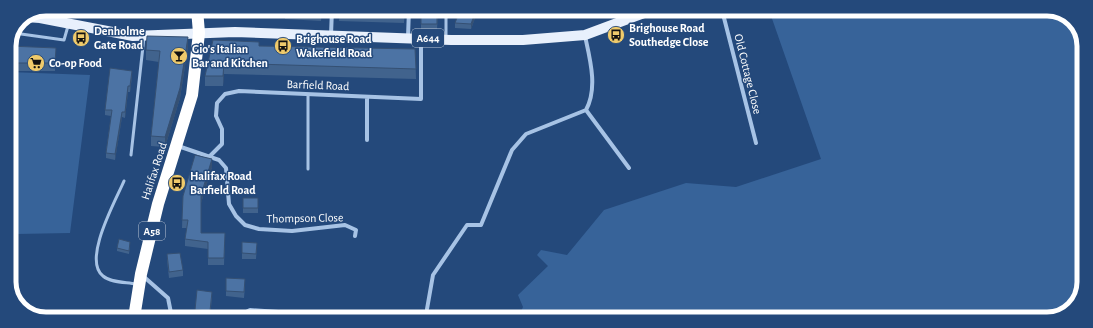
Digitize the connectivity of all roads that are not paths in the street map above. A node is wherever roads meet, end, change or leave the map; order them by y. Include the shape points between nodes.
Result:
1 (45, 16) edge
2 (198, 16) edge
3 (331, 16) edge
4 (409, 16) edge
5 (446, 16) edge
6 (632, 16) edge
7 (724, 16) edge
8 (68, 24) junction
9 (19, 33) edge
10 (199, 34) junction
11 (330, 35) junction
12 (585, 35) junction
13 (144, 36) junction
14 (408, 38) junction
15 (421, 38) junction
16 (446, 39) junction
17 (308, 95) junction
18 (367, 97) junction
19 (586, 110) junction
20 (367, 140) dead end
21 (756, 143) dead end
22 (177, 146) junction
23 (131, 155) dead end
24 (210, 156) junction
25 (629, 168) dead end
26 (308, 169) dead end
27 (124, 181) dead end
28 (356, 236) dead end
29 (141, 279) junction
30 (426, 309) dead end
31 (135, 312) edge
32 (171, 312) edge
33 (246, 312) edge
34 (278, 312) edge

1 - 8 main road, A644
2 - 10 highway, A58
3 - 11 street
4 - 14 street
5 - 16 lane
6 - 12 main road, A644
7 - 21 street, Old Cottage Close
8 - 9 lane via 64,40
8 - 13 main road, A644
10 - 11 main road, A644 via 235,32
10 - 13 main road, A644
10 - 22 highway, Halifax Road / A58 via 192,96
11 - 14 main road, A644
12 - 16 main road, A644 via 523,40
12 - 19 street via 592,84 590,104
13 - 23 lane
14 - 15 main road, A644
15 - 16 main road, A644
15 - 18 street, Barfield Road via 421,99
17 - 18 street, Barfield Road
17 - 24 street, Barfield Road via 239,91 225,94 217,104 216,116 222,129 222,144
17 - 26 lane
18 - 20 street
19 - 25 street
19 - 30 street via 526,134 512,150 481,225 467,225 433,275
22 - 24 street, Thompson Close
22 - 29 highway, Halifax Road / A58 via 158,204
24 - 28 street, Thompson Close via 219,160 226,168 229,204 245,225 259,229 292,231 345,225 356,230
27 - 29 lane via 102,230 97,248 97,267 101,275 109,280
29 - 31 highway, Halifax Road / A58
29 - 32 street via 168,298
33 - 34 street

